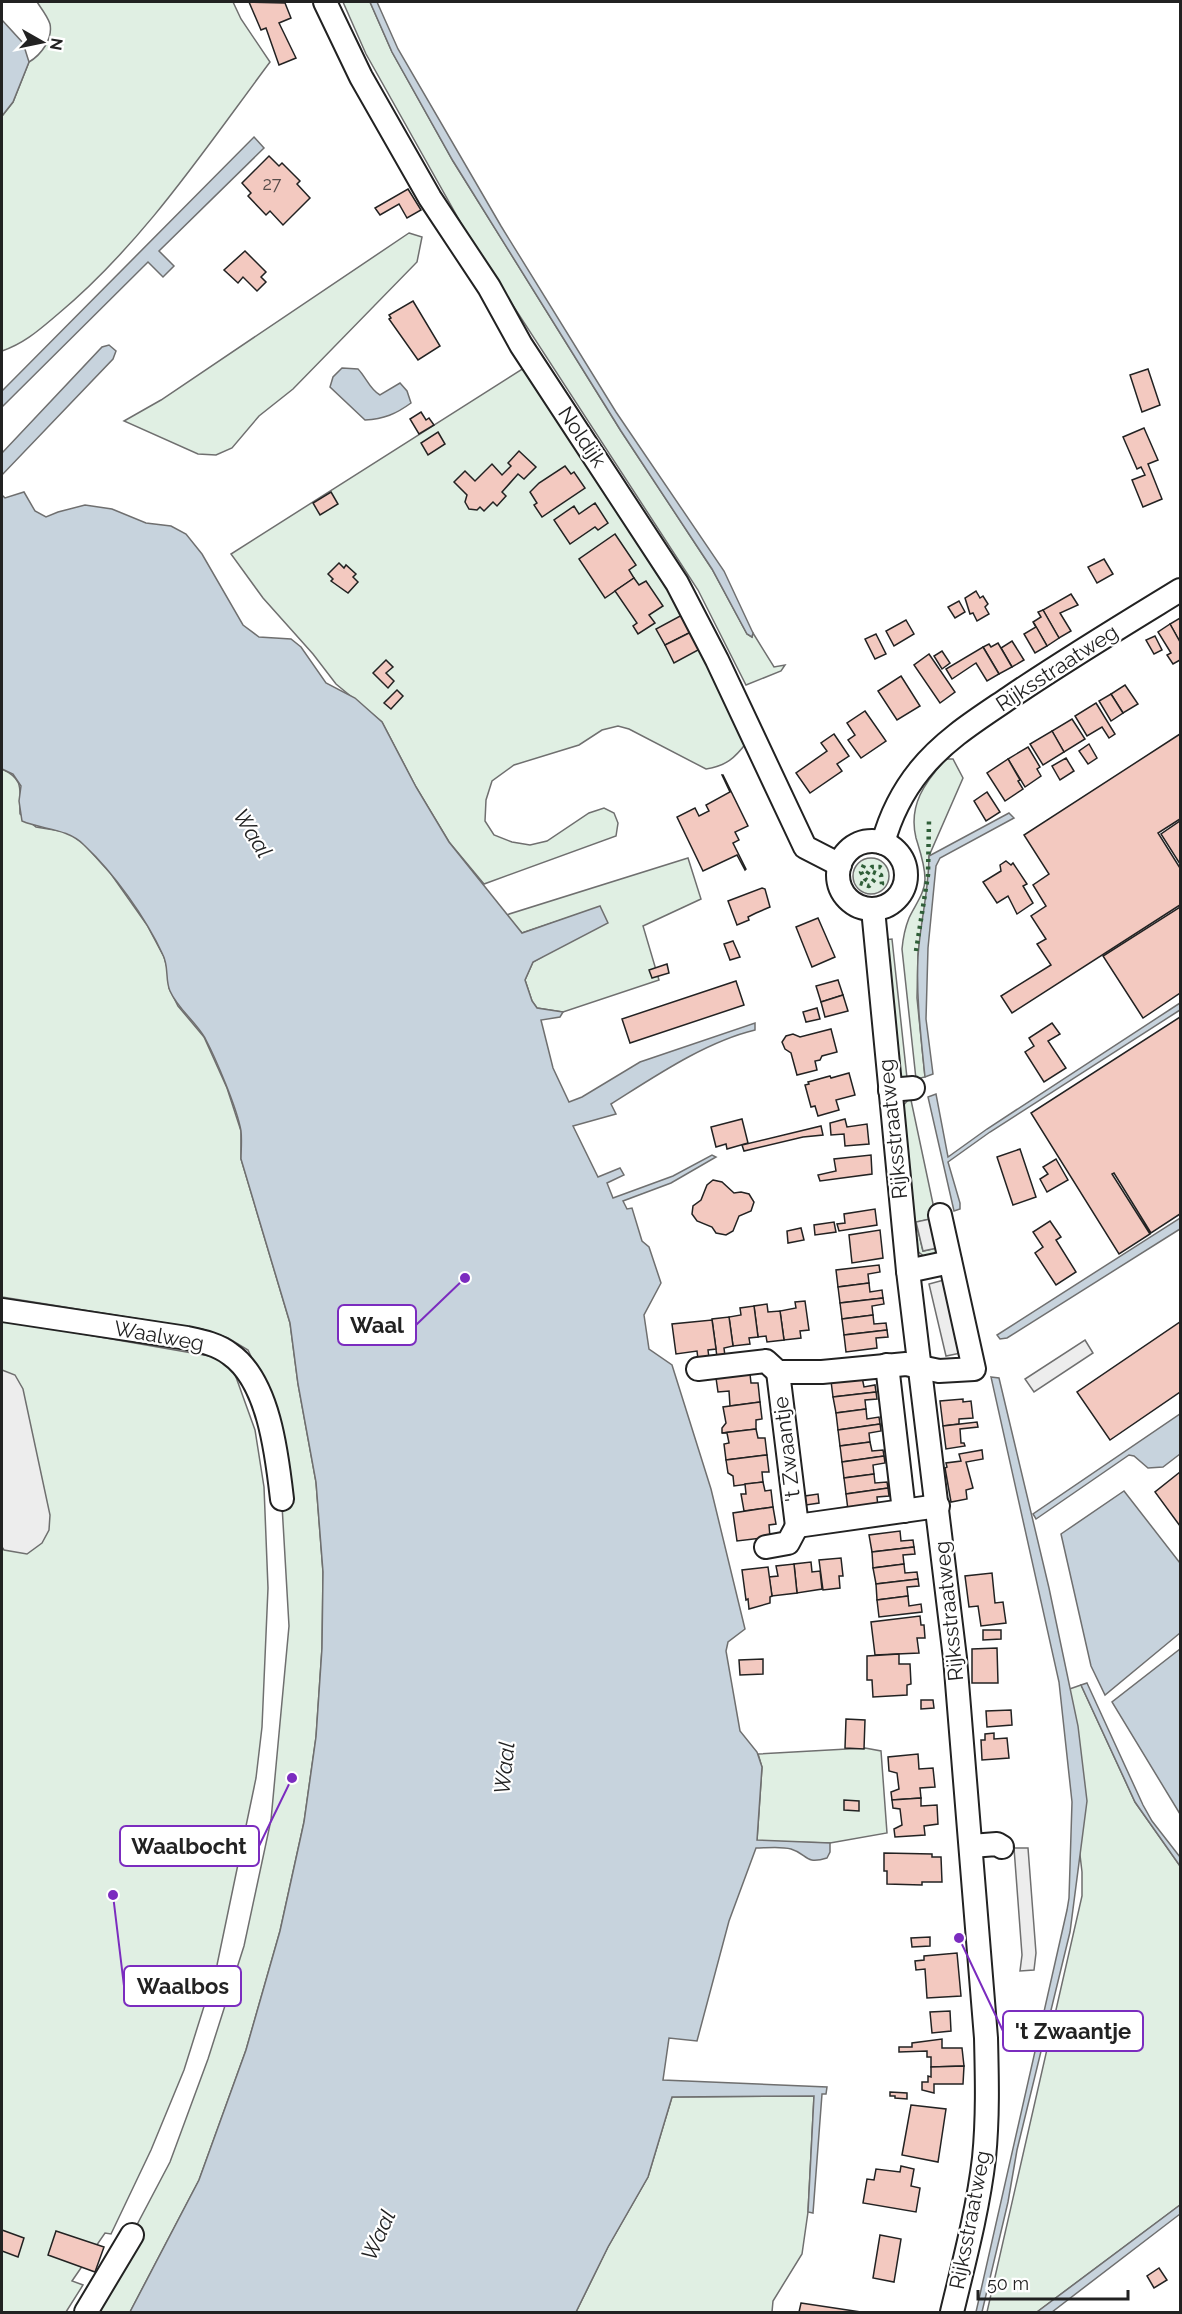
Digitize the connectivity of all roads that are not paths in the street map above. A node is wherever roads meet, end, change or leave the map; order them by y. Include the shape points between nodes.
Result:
1 (325, 2) edge
2 (1180, 590) edge
3 (883, 843) junction
4 (840, 865) junction
5 (873, 909) junction
6 (913, 1088) dead end
7 (890, 1090) junction
8 (940, 1215) dead end
9 (950, 1262) junction
10 (908, 1271) junction
11 (2, 1310) edge
12 (887, 1365) junction
13 (920, 1367) junction
14 (698, 1369) dead end
15 (778, 1372) junction
16 (282, 1499) dead end
17 (938, 1506) junction
18 (904, 1511) junction
19 (796, 1526) junction
20 (766, 1547) dead end
21 (971, 1846) junction
22 (1002, 1847) dead end
23 (132, 2235) dead end
24 (86, 2313) edge
25 (952, 2313) edge

1 - 4 street, Noldijk via 366,87 430,198 677,583 805,847
2 - 3 street, Rijksstraatweg via 1044,675 942,747 912,781
3 - 4 street via 857,845
3 - 5 street via 899,854 906,880 897,898
4 - 5 street via 836,897
5 - 7 street, Rijksstraatweg via 870,961
6 - 7 street
7 - 10 street, Rijksstraatweg
8 - 9 street
9 - 10 street
9 - 13 street, 't Zwaantje via 975,1369 939,1371
10 - 13 street, Rijksstraatweg
11 - 16 street, Waalweg via 186,1338 228,1352 239,1360 262,1400
12 - 13 street, 't Zwaantje
12 - 15 street, 't Zwaantje
12 - 18 street
13 - 17 street, Rijksstraatweg
14 - 15 street, 't Zwaantje via 766,1361
15 - 19 street, 't Zwaantje
17 - 18 street, 't Zwaantje
17 - 21 street, Rijksstraatweg
18 - 19 street, 't Zwaantje
19 - 20 street, 't Zwaantje via 788,1543
21 - 22 street
21 - 25 street, Rijksstraatweg via 986,2038 987,2111 978,2198
23 - 24 street

